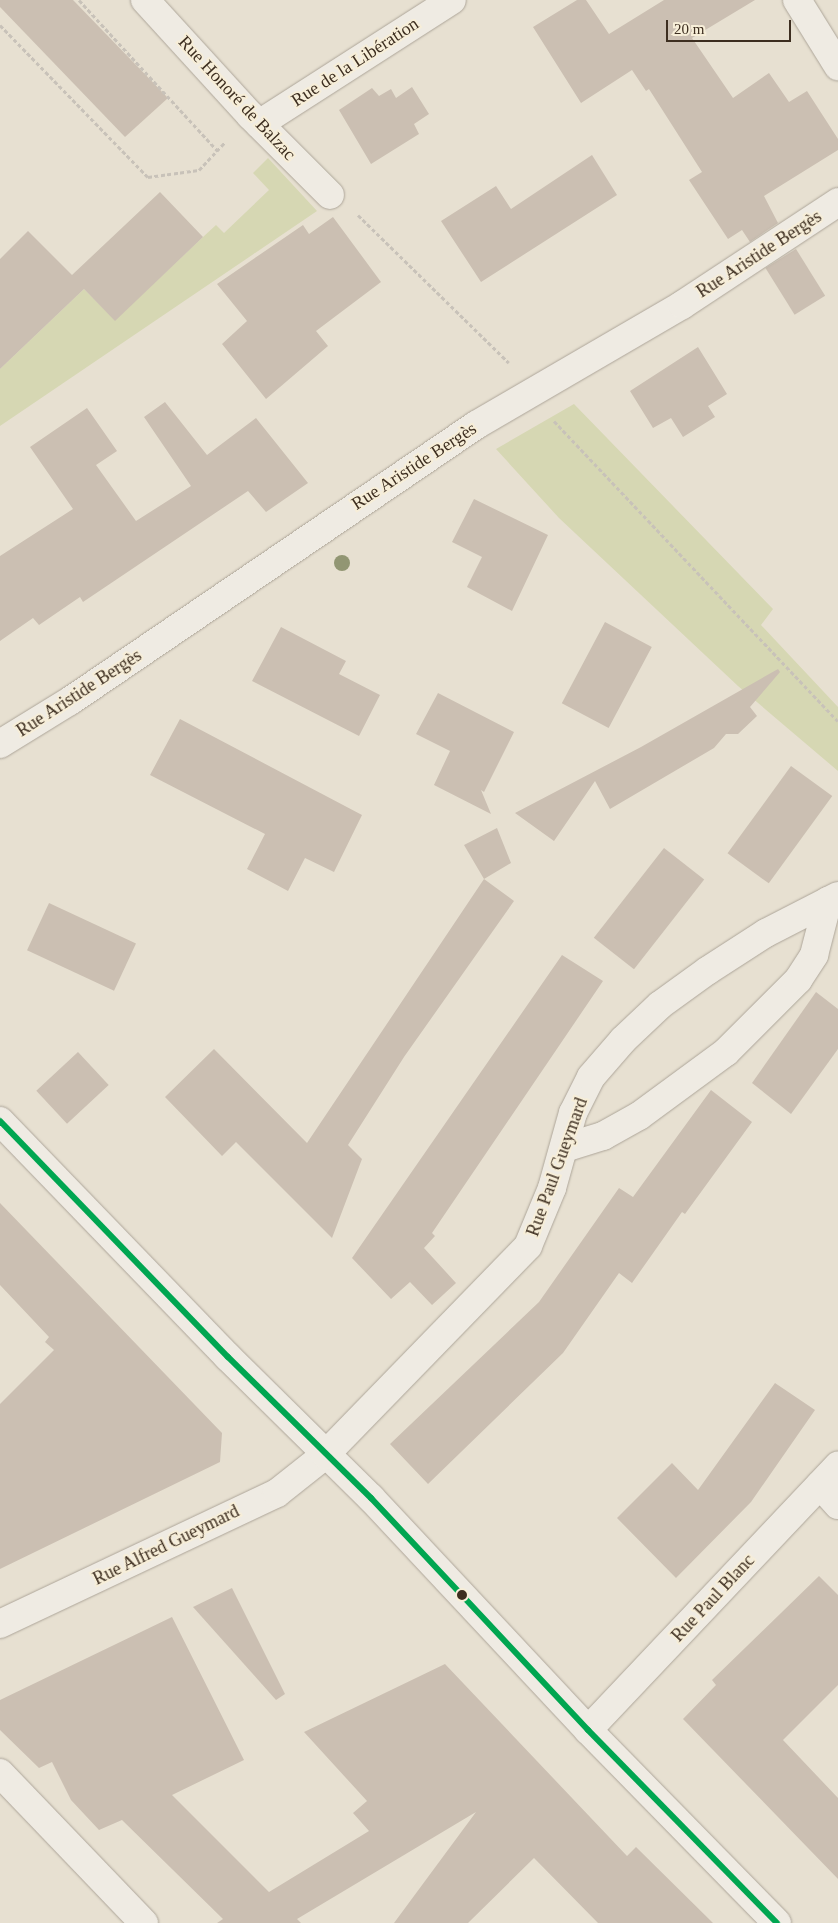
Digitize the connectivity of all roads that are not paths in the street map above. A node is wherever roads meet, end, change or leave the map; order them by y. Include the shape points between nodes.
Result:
1 (145, 0) edge
2 (452, 0) edge
3 (797, 0) edge
4 (838, 66) edge
5 (254, 120) junction
6 (330, 195) road end
7 (838, 202) edge
8 (0, 744) edge
9 (833, 898) edge
10 (0, 1121) edge
11 (564, 1148) junction
12 (325, 1455) junction
13 (829, 1475) edge
14 (838, 1505) edge
15 (0, 1624) edge
16 (588, 1730) junction
17 (0, 1773) edge
18 (144, 1923) edge
19 (777, 1923) edge

1 - 5 street, Rue Honoré de Balzac
2 - 5 street, Rue de la Libération
3 - 4 street
5 - 6 street, Rue Honoré de Balzac
7 - 8 street, Rue Aristide Bergès via 682,305 476,425 352,506 98,682
9 - 11 street, Rue Paul Gueymard via 746,945 660,1004 591,1078 573,1113
9 - 11 street via 814,955 798,980 726,1052 640,1116 603,1136
10 - 12 street
11 - 12 street, Rue Paul Gueymard via 528,1246
12 - 15 street, Rue Alfred Gueymard via 277,1493
12 - 16 street via 371,1498
13 - 14 street
13 - 16 street, Rue Paul Blanc
16 - 19 street
17 - 18 street

